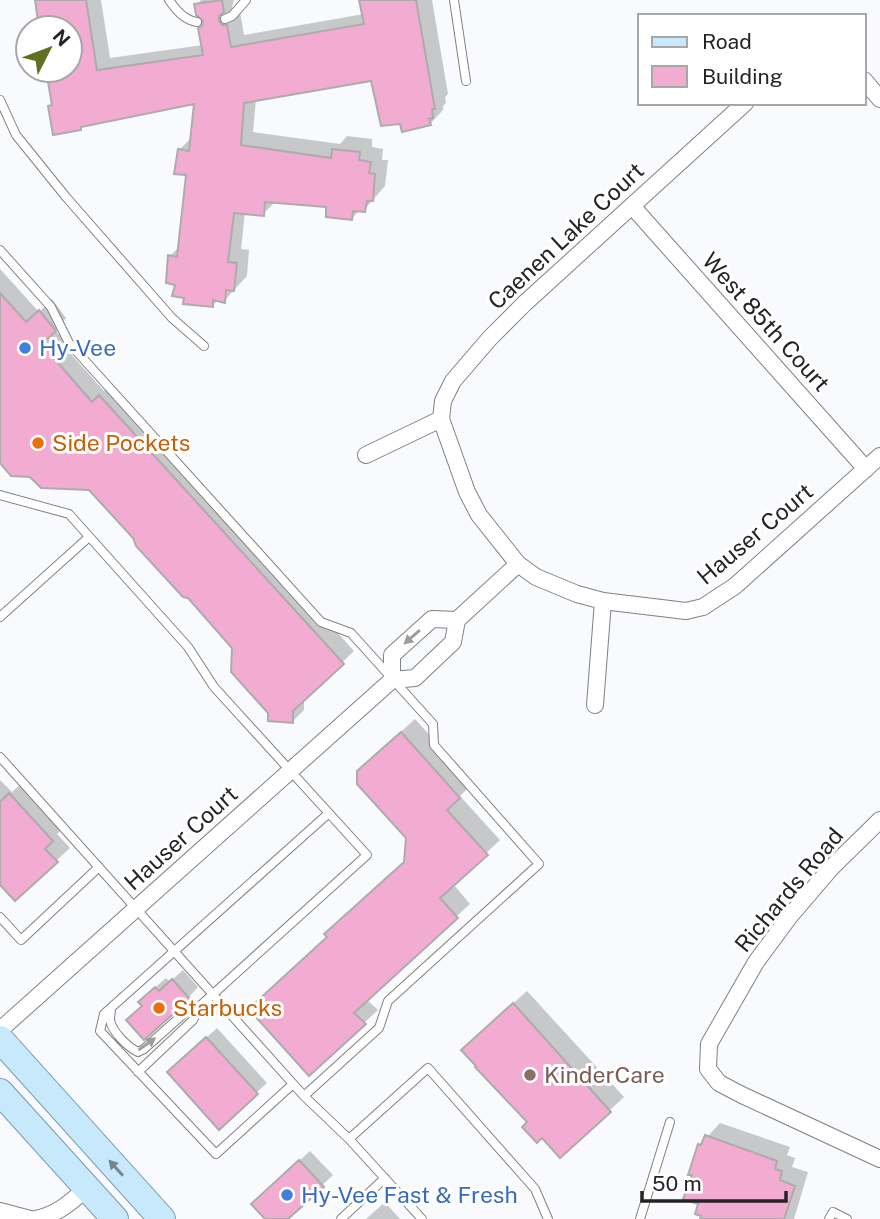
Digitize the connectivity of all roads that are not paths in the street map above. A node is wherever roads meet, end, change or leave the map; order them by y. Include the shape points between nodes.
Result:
1 (169, 0) edge
2 (246, 0) edge
3 (453, 0) edge
4 (225, 19) dead end
5 (197, 22) dead end
6 (466, 81) dead end
7 (866, 82) edge
8 (880, 99) edge
9 (0, 100) edge
10 (744, 105) edge
11 (632, 206) junction
12 (0, 250) edge
13 (204, 346) dead end
14 (441, 419) junction
15 (366, 455) dead end
16 (880, 456) edge
17 (866, 469) junction
18 (0, 495) edge
19 (89, 537) junction
20 (518, 564) junction
21 (603, 601) junction
22 (0, 617) edge
23 (457, 620) junction
24 (392, 680) junction
25 (596, 705) dead end
26 (0, 757) edge
27 (290, 771) junction
28 (329, 813) junction
29 (880, 820) edge
30 (99, 867) junction
31 (136, 909) junction
32 (0, 917) edge
33 (175, 952) junction
34 (213, 994) junction
35 (201, 1005) junction
36 (111, 1008) junction
37 (0, 1030) edge
38 (0, 1039) edge
39 (138, 1072) junction
40 (293, 1084) junction
41 (0, 1092) edge
42 (304, 1096) junction
43 (670, 1122) dead end
44 (349, 1139) junction
45 (880, 1159) edge
46 (385, 1178) junction
47 (88, 1188) junction
48 (0, 1211) edge
49 (30, 1219) edge
50 (35, 1219) edge
51 (115, 1219) edge
52 (162, 1219) edge
53 (341, 1219) edge
54 (422, 1219) edge
55 (548, 1219) edge
56 (640, 1219) edge
57 (829, 1219) edge
58 (847, 1219) edge

1 - 5 lane via 177,11
2 - 4 lane
3 - 6 lane
7 - 8 street
9 - 13 lane via 16,135 66,197 172,318
10 - 11 street, Caenen Lake Court
11 - 14 street, Caenen Lake Court via 490,338 453,381 443,401
11 - 17 street, West 85th Court
12 - 24 lane via 51,307 69,343 321,622 351,633
14 - 15 street
14 - 20 street via 479,515
16 - 17 street, Hauser Court
17 - 21 street, Hauser Court via 735,586 703,607 686,611
18 - 19 lane via 69,514
19 - 22 lane
19 - 27 lane
20 - 21 street, Hauser Court via 536,577
20 - 23 street, Hauser Court
21 - 25 street
23 - 24 street, Hauser Court via 453,642 415,678
23 -> 24 street via 432,619 392,655
24 - 27 street, Hauser Court
24 - 42 lane via 433,724 434,745 539,864 388,1001 379,1028
26 - 30 lane
27 - 28 lane
27 - 31 street, Hauser Court
28 - 33 lane
28 - 34 lane via 367,855
29 - 45 street, Richards Road via 832,867 756,962 709,1044 708,1069 719,1083
30 - 31 lane
30 - 32 lane via 21,940
31 - 33 lane
31 - 37 street, Hauser Court
33 - 34 lane
33 - 36 lane
34 - 35 lane
34 - 40 lane
36 -> 35 lane via 113,1028 138,1052 189,1009
35 - 39 lane via 192,1020
36 - 39 lane via 104,1014 100,1031
52 -> 38 main road
39 - 40 lane via 216,1154
40 - 42 lane
41 - 47 main road
42 - 44 lane
43 - 56 lane
44 - 46 lane
44 - 55 lane via 428,1068 535,1189
46 - 53 lane
46 - 54 lane
47 - 50 street via 49,1217
47 - 51 main road
48 - 49 street
57 - 58 lane via 833,1212

